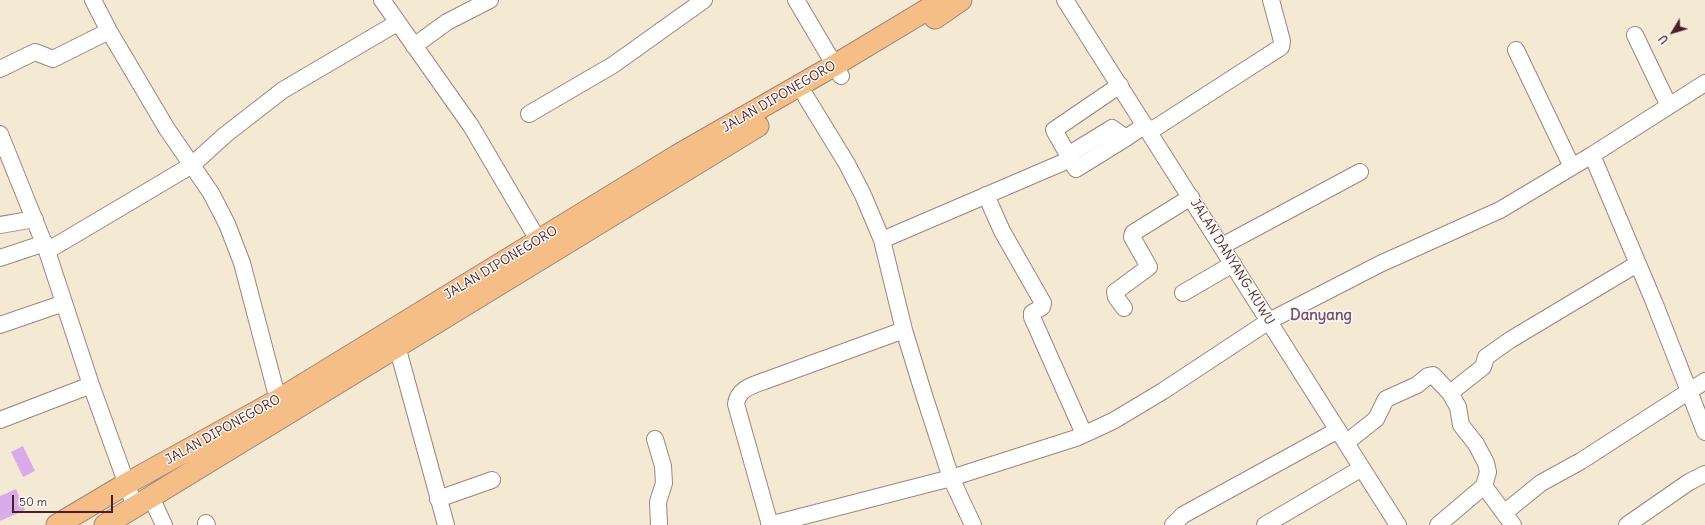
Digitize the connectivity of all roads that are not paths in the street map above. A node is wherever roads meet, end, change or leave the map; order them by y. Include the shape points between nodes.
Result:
1 (93, 0) edge
2 (382, 0) edge
3 (490, 0) edge
4 (796, 0) edge
5 (943, 0) edge
6 (961, 0) edge
7 (1065, 0) edge
8 (1271, 0) edge
9 (702, 1) edge
10 (397, 23) junction
11 (109, 31) junction
12 (1635, 35) dead end
13 (414, 46) junction
14 (1516, 50) dead end
15 (0, 69) edge
16 (838, 71) junction
17 (1705, 83) edge
18 (1120, 85) junction
19 (806, 97) junction
20 (1669, 106) junction
21 (528, 114) dead end
22 (1147, 128) junction
23 (0, 134) edge
24 (1592, 155) junction
25 (1074, 165) junction
26 (192, 166) junction
27 (1572, 167) junction
28 (1360, 172) dead end
29 (986, 195) junction
30 (1191, 198) junction
31 (35, 219) junction
32 (0, 225) edge
33 (882, 240) junction
34 (1222, 246) junction
35 (46, 247) junction
36 (542, 247) junction
37 (0, 258) edge
38 (1233, 264) junction
39 (1637, 264) junction
40 (1183, 293) dead end
41 (64, 303) junction
42 (1124, 308) dead end
43 (1269, 321) junction
44 (0, 325) edge
45 (904, 330) junction
46 (395, 338) junction
47 (1705, 382) edge
48 (91, 385) junction
49 (1689, 392) junction
50 (1450, 393) junction
51 (278, 400) junction
52 (0, 420) edge
53 (1705, 432) edge
54 (1084, 434) junction
55 (1342, 436) junction
56 (655, 439) dead end
57 (1362, 468) junction
58 (1705, 474) edge
59 (951, 478) junction
60 (492, 480) dead end
61 (126, 484) junction
62 (1484, 486) junction
63 (438, 499) junction
64 (143, 502) junction
65 (1508, 519) edge
66 (795, 522) edge
67 (57, 525) edge
68 (105, 525) edge
69 (164, 525) edge
70 (446, 525) edge
71 (659, 525) edge
72 (769, 525) edge
73 (973, 525) edge
74 (1173, 525) edge
75 (1265, 525) edge
76 (1398, 525) edge
77 (1438, 525) edge
78 (1626, 525) edge

1 - 11 street
2 - 10 street
3 - 13 street via 447,22
4 - 16 street
5 - 16 main road, JALAN DIPONEGORO
6 - 16 main road, JALAN DIPONEGORO via 910,34
7 - 18 street, JALAN DANYANG-KUWU
8 - 22 street via 1282,41 1281,47
9 - 21 street via 613,65
10 - 13 street
10 - 26 street via 283,90 225,135
11 - 15 street via 53,59 34,52
11 - 26 street
12 - 20 street
13 - 36 street via 471,126
14 - 27 street
16 - 19 main road, JALAN DIPONEGORO
16 - 36 main road, JALAN DIPONEGORO via 678,155
17 - 20 street
18 - 22 street, JALAN DANYANG-KUWU
18 - 25 street via 1054,130
19 - 33 street via 847,164
19 - 36 main road, JALAN DIPONEGORO
20 - 24 street
22 - 25 street via 1126,138 1112,128
22 - 30 street, JALAN DANYANG-KUWU
23 - 31 street
24 - 27 street
24 - 39 street
25 - 29 street
26 - 35 street
26 - 51 street via 211,193 227,224 242,263
27 - 43 street via 1500,210 1380,264
28 - 34 street
29 - 33 street
29 - 54 street via 1002,231 1043,303 1042,307 1032,313 1032,317
30 - 34 street, JALAN DANYANG-KUWU
30 - 42 street via 1133,233 1132,237 1149,267 1116,292 1116,297
31 - 32 street
31 - 35 street
33 - 45 street
34 - 38 street, JALAN DANYANG-KUWU
35 - 37 street
35 - 41 street
36 - 46 main road, JALAN DIPONEGORO
38 - 40 street
38 - 43 street, JALAN DANYANG-KUWU
39 - 49 street
39 - 50 street via 1510,340 1486,357 1483,367
41 - 44 street
41 - 48 street
43 - 54 street via 1163,391 1113,421
43 - 55 street, JALAN DANYANG-KUWU
45 - 59 street
45 - 72 street via 746,388 738,394 736,404
46 - 51 main road, JALAN DIPONEGORO
46 - 63 street
46 - 64 main road, JALAN DIPONEGORO
47 - 49 street
48 - 52 street
48 - 61 street
49 - 53 street
49 - 65 street via 1581,462 1540,483
50 - 55 street via 1437,378 1433,375 1428,376 1417,385 1386,399 1376,419
50 - 62 street via 1458,407 1460,425 1476,444 1486,463 1488,477
51 - 61 main road, JALAN DIPONEGORO
54 - 59 street
55 - 57 street, JALAN DANYANG-KUWU
55 - 74 street via 1183,514
56 - 71 street via 664,483 658,502
57 - 75 street
57 - 76 street, JALAN DANYANG-KUWU
58 - 78 street
59 - 66 street
59 - 73 street
60 - 63 street
61 - 64 street
61 - 67 main road, JALAN DIPONEGORO
62 - 65 street
62 - 77 street
63 - 70 street
64 - 68 main road, JALAN DIPONEGORO
64 - 69 street
66 - 72 street

